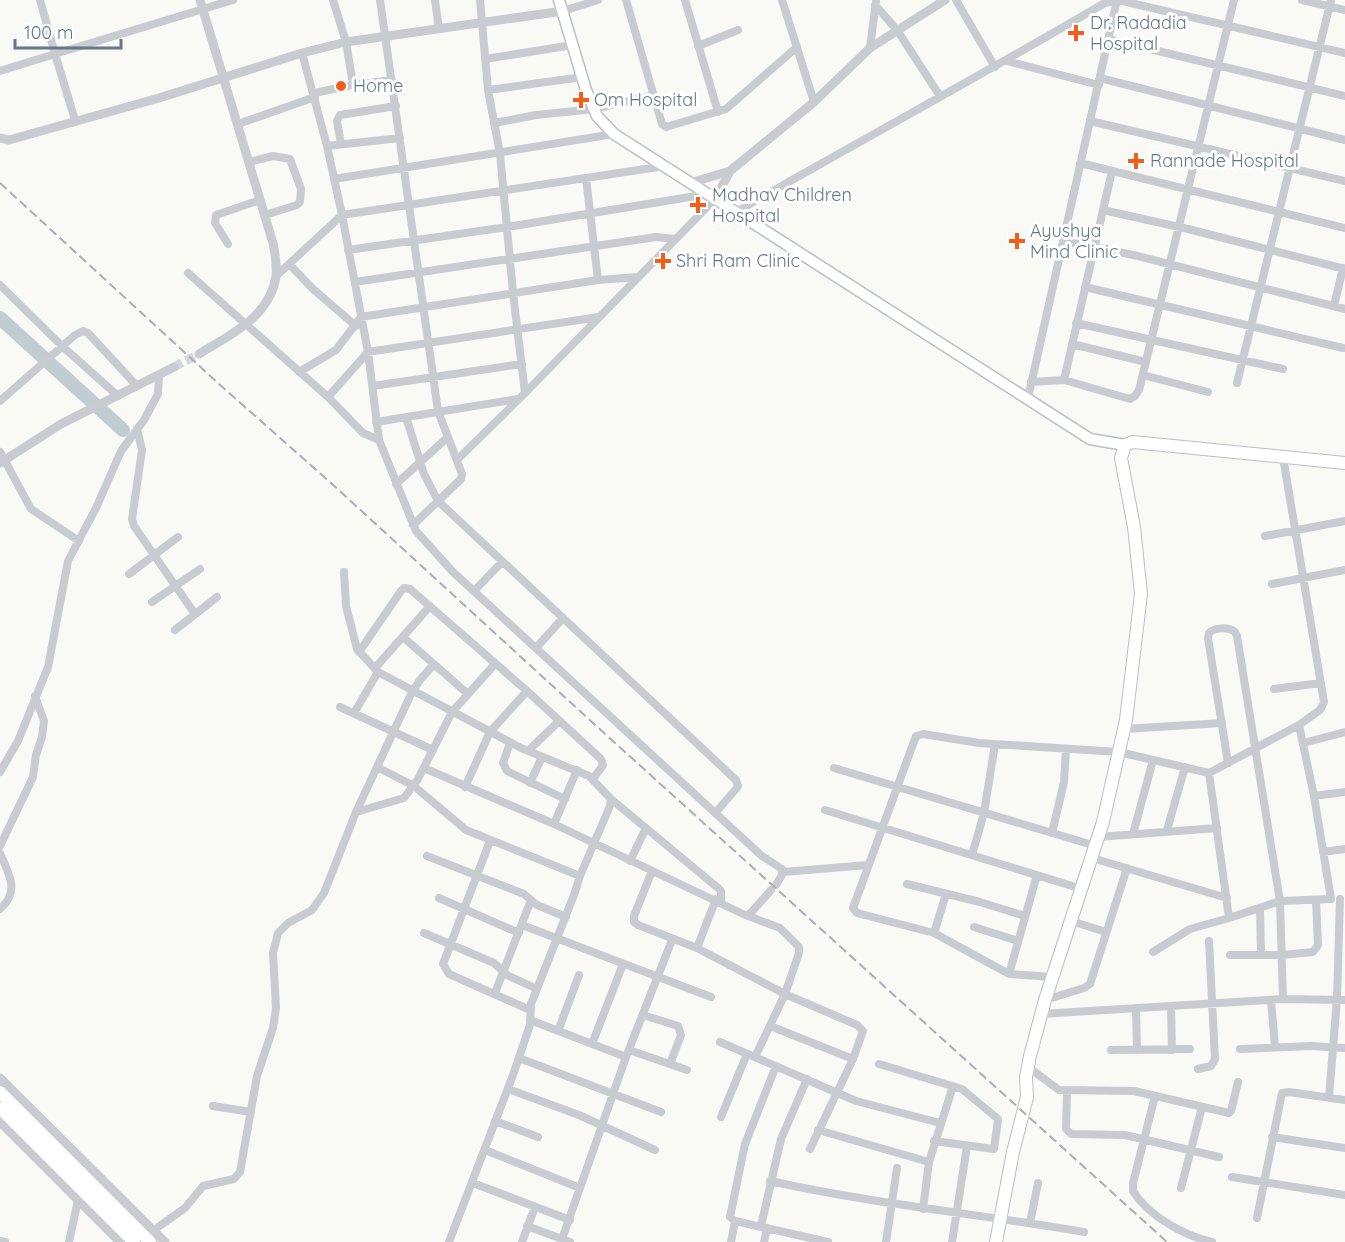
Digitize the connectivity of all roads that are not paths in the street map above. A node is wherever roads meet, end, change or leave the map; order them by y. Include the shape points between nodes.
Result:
1 (40, 0) edge
2 (233, 0) edge
3 (333, 0) edge
4 (380, 0) edge
5 (435, 0) edge
6 (480, 0) edge
7 (559, 0) edge
8 (598, 0) edge
9 (626, 0) edge
10 (685, 0) edge
11 (783, 0) edge
12 (945, 0) edge
13 (956, 0) edge
14 (1117, 0) edge
15 (1234, 0) edge
16 (1302, 0) edge
17 (876, 2) edge
18 (1330, 3) edge
19 (202, 4) edge
20 (1345, 10) edge
21 (563, 11) junction
22 (483, 23) junction
23 (1228, 26) junction
24 (439, 29) junction
25 (738, 30) dead end
26 (897, 30) junction
27 (385, 36) junction
28 (1108, 39) junction
29 (346, 42) junction
30 (573, 45) junction
31 (698, 46) junction
32 (1320, 46) junction
33 (797, 47) junction
34 (870, 48) junction
35 (302, 53) junction
36 (1345, 53) edge
37 (55, 54) junction
38 (485, 59) junction
39 (1007, 61) junction
40 (1218, 64) junction
41 (995, 67) junction
42 (0, 71) edge
43 (583, 76) junction
44 (224, 78) junction
45 (392, 80) junction
46 (1100, 82) junction
47 (353, 84) junction
48 (1309, 89) junction
49 (488, 90) junction
50 (314, 95) junction
51 (654, 95) junction
52 (940, 96) junction
53 (1345, 96) edge
54 (814, 102) junction
55 (1209, 105) junction
56 (396, 106) junction
57 (594, 109) junction
58 (718, 112) junction
59 (75, 120) junction
60 (1090, 120) junction
61 (494, 123) junction
62 (238, 124) junction
63 (1300, 129) junction
64 (614, 134) junction
65 (0, 138) edge
66 (400, 138) junction
67 (1345, 140) edge
68 (341, 144) junction
69 (327, 146) junction
70 (1198, 147) junction
71 (500, 154) junction
72 (249, 162) junction
73 (1080, 163) junction
74 (665, 166) junction
75 (405, 168) junction
76 (1290, 168) junction
77 (730, 171) junction
78 (1112, 171) junction
79 (586, 178) junction
80 (334, 179) junction
81 (1345, 181) edge
82 (690, 183) junction
83 (1188, 189) junction
84 (503, 191) junction
85 (711, 196) junction
86 (260, 200) junction
87 (410, 205) junction
88 (1103, 210) junction
89 (736, 212) junction
90 (1280, 212) junction
91 (590, 213) junction
92 (265, 215) junction
93 (342, 215) junction
94 (1178, 226) junction
95 (507, 227) junction
96 (1345, 228) edge
97 (675, 239) junction
98 (415, 240) junction
99 (1063, 241) junction
100 (228, 244) dead end
101 (595, 247) junction
102 (1094, 248) junction
103 (348, 250) junction
104 (1270, 250) junction
105 (509, 260) junction
106 (289, 264) junction
107 (1169, 264) junction
108 (1344, 268) edge
109 (188, 273) dead end
110 (419, 273) junction
111 (276, 276) junction
112 (638, 277) junction
113 (598, 280) junction
114 (355, 282) junction
115 (0, 285) edge
116 (1085, 287) junction
117 (1261, 288) junction
118 (513, 293) junction
119 (1160, 303) junction
120 (1334, 306) junction
121 (424, 307) junction
122 (1345, 309) edge
123 (362, 317) junction
124 (599, 317) junction
125 (1076, 323) junction
126 (247, 324) junction
127 (356, 326) junction
128 (1251, 326) junction
129 (518, 329) junction
130 (1150, 340) junction
131 (430, 343) junction
132 (1072, 344) junction
133 (62, 346) junction
134 (1343, 348) dead end
135 (368, 352) junction
136 (199, 354) tunnel mouth
137 (1242, 360) junction
138 (1146, 362) junction
139 (522, 364) junction
140 (174, 367) tunnel mouth
141 (1283, 369) dead end
142 (299, 372) junction
143 (159, 375) junction
144 (1143, 375) junction
145 (434, 376) junction
146 (1064, 380) junction
147 (1031, 382) junction
148 (1237, 383) dead end
149 (137, 386) junction
150 (373, 386) junction
151 (1208, 392) dead end
152 (118, 396) junction
153 (522, 396) junction
154 (328, 397) junction
155 (1028, 398) junction
156 (0, 400) edge
157 (438, 411) junction
158 (406, 417) junction
159 (376, 422) junction
160 (137, 429) junction
161 (448, 437) junction
162 (379, 440) junction
163 (1125, 445) junction
164 (1283, 457) junction
165 (1, 458) edge
166 (457, 460) junction
167 (420, 462) junction
168 (1345, 463) edge
169 (396, 484) junction
170 (438, 501) junction
171 (1345, 521) edge
172 (413, 525) junction
173 (1295, 530) junction
174 (1265, 536) dead end
175 (178, 537) dead end
176 (79, 541) junction
177 (154, 555) junction
178 (502, 562) junction
179 (200, 569) dead end
180 (1345, 570) edge
181 (344, 572) dead end
182 (129, 573) dead end
183 (1303, 578) junction
184 (1272, 584) dead end
185 (175, 586) junction
186 (474, 591) junction
187 (217, 597) dead end
188 (152, 602) dead end
189 (430, 606) junction
190 (195, 614) junction
191 (562, 619) junction
192 (175, 630) dead end
193 (403, 637) junction
194 (536, 648) junction
195 (359, 652) junction
196 (434, 664) junction
197 (495, 664) junction
198 (376, 670) junction
199 (1321, 683) junction
200 (1274, 689) dead end
201 (527, 691) junction
202 (412, 692) junction
203 (468, 694) junction
204 (35, 696) junction
205 (340, 707) dead end
206 (452, 712) junction
207 (354, 713) junction
208 (558, 722) junction
209 (1222, 723) junction
210 (1299, 725) junction
211 (1124, 729) junction
212 (394, 731) junction
213 (490, 732) junction
214 (1345, 732) edge
215 (510, 742) junction
216 (1303, 743) junction
217 (995, 744) junction
218 (1256, 747) junction
219 (1066, 749) junction
220 (433, 750) junction
221 (528, 751) junction
222 (1119, 752) junction
223 (542, 757) junction
224 (1153, 760) junction
225 (1228, 762) junction
226 (377, 767) junction
227 (1185, 767) junction
228 (424, 768) junction
229 (834, 768) dead end
230 (577, 770) junction
231 (0, 772) edge
232 (1209, 773) junction
233 (593, 779) junction
234 (531, 783) junction
235 (414, 786) junction
236 (465, 787) junction
237 (897, 787) junction
238 (1345, 792) edge
239 (1314, 796) junction
240 (565, 799) junction
241 (611, 799) junction
242 (825, 810) dead end
243 (356, 812) junction
244 (716, 812) junction
245 (984, 813) junction
246 (554, 824) junction
247 (646, 828) junction
248 (882, 828) junction
249 (1217, 828) junction
250 (1167, 831) junction
251 (1052, 833) junction
252 (1133, 834) junction
253 (490, 841) junction
254 (593, 843) junction
255 (0, 846) edge
256 (1095, 847) junction
257 (1345, 849) edge
258 (0, 852) edge
259 (1323, 852) junction
260 (427, 855) dead end
261 (972, 855) junction
262 (630, 861) junction
263 (868, 865) junction
264 (1127, 868) junction
265 (780, 869) junction
266 (652, 871) junction
267 (1036, 875) junction
268 (477, 876) junction
269 (580, 876) junction
270 (908, 884) dead end
271 (1082, 889) junction
272 (946, 894) junction
273 (439, 898) dead end
274 (1227, 898) junction
275 (1331, 899) junction
276 (1343, 899) edge
277 (531, 900) junction
278 (719, 900) junction
279 (1316, 900) junction
280 (1281, 901) junction
281 (0, 909) edge
282 (464, 909) junction
283 (1260, 909) junction
284 (1025, 916) junction
285 (566, 917) junction
286 (756, 918) junction
287 (1229, 918) junction
288 (1071, 921) junction
289 (522, 924) junction
290 (974, 927) dead end
291 (1106, 932) junction
292 (424, 933) dead end
293 (519, 933) junction
294 (934, 933) junction
295 (557, 938) junction
296 (672, 939) junction
297 (1018, 940) junction
298 (1209, 941) dead end
299 (450, 945) junction
300 (697, 948) junction
301 (1153, 952) dead end
302 (1230, 955) dead end
303 (1261, 955) junction
304 (1282, 955) junction
305 (623, 964) junction
306 (503, 973) junction
307 (1009, 974) junction
308 (579, 975) dead end
309 (658, 977) junction
310 (1053, 977) junction
311 (537, 988) junction
312 (495, 993) junction
313 (785, 993) junction
314 (711, 997) dead end
315 (1283, 999) junction
316 (1045, 1000) junction
317 (1271, 1000) junction
318 (1341, 1000) edge
319 (1212, 1004) junction
320 (1171, 1006) junction
321 (1136, 1008) junction
322 (530, 1010) junction
323 (1041, 1014) junction
324 (644, 1015) junction
325 (530, 1020) junction
326 (770, 1026) junction
327 (558, 1030) junction
328 (720, 1042) dead end
329 (592, 1044) junction
330 (1275, 1047) junction
331 (1332, 1047) junction
332 (1345, 1048) edge
333 (1240, 1049) dead end
334 (1111, 1050) dead end
335 (1137, 1050) junction
336 (1172, 1050) junction
337 (1190, 1050) dead end
338 (747, 1053) junction
339 (628, 1054) junction
340 (755, 1057) junction
341 (519, 1058) junction
342 (853, 1059) junction
343 (670, 1064) junction
344 (879, 1064) dead end
345 (776, 1066) junction
346 (1028, 1067) junction
347 (1198, 1069) dead end
348 (687, 1070) dead end
349 (0, 1078) edge
350 (807, 1079) junction
351 (1238, 1082) dead end
352 (953, 1086) junction
353 (508, 1089) junction
354 (1066, 1091) junction
355 (0, 1092) edge
356 (613, 1093) junction
357 (837, 1093) junction
358 (1155, 1096) junction
359 (1329, 1097) junction
360 (1345, 1100) edge
361 (213, 1106) dead end
362 (1202, 1107) junction
363 (0, 1108) edge
364 (250, 1112) junction
365 (661, 1112) dead end
366 (721, 1117) dead end
367 (495, 1121) junction
368 (0, 1122) edge
369 (940, 1123) junction
370 (602, 1125) junction
371 (818, 1130) junction
372 (538, 1137) dead end
373 (1272, 1137) junction
374 (1144, 1139) junction
375 (934, 1141) junction
376 (967, 1146) junction
377 (1345, 1148) edge
378 (810, 1149) dead end
379 (484, 1150) junction
380 (655, 1150) dead end
381 (1191, 1150) junction
382 (1219, 1157) dead end
383 (929, 1162) junction
384 (897, 1168) dead end
385 (1232, 1177) dead end
386 (770, 1181) junction
387 (1264, 1182) junction
388 (472, 1183) junction
389 (1038, 1183) dead end
390 (580, 1188) junction
391 (1181, 1188) dead end
392 (1345, 1195) edge
393 (78, 1200) junction
394 (892, 1204) junction
395 (535, 1207) junction
396 (923, 1209) junction
397 (957, 1214) junction
398 (1000, 1218) junction
399 (1257, 1218) dead end
400 (570, 1220) junction
401 (735, 1221) junction
402 (1030, 1223) junction
403 (527, 1226) junction
404 (764, 1227) junction
405 (1084, 1232) dead end
406 (152, 1236) edge
407 (0, 1241) edge
408 (566, 1241) edge
409 (5, 1242) edge
410 (69, 1242) edge
411 (120, 1242) edge
412 (134, 1242) edge
413 (165, 1242) edge
414 (449, 1242) edge
415 (522, 1242) edge
416 (731, 1242) edge
417 (764, 1242) edge
418 (828, 1242) edge
419 (886, 1242) edge
420 (952, 1242) edge
421 (996, 1242) edge
422 (1212, 1242) edge

1 - 37 street
2 - 19 street
3 - 29 street
4 - 27 street
5 - 24 street
6 - 22 street
7 - 21 main road
8 - 21 street
9 - 51 street
10 - 31 street
11 - 33 street
12 - 26 street
13 - 41 street
14 - 23 street
14 - 28 street
14 - 39 street via 1103,4
15 - 23 street
16 - 18 street
17 - 26 street
17 - 34 street
18 - 20 street
18 - 32 street
19 - 37 street
19 - 44 street
21 - 22 street
21 - 30 main road
22 - 24 street
22 - 38 street
23 - 32 street
23 - 40 street
24 - 27 street
25 - 31 street
26 - 34 street
26 - 52 street
27 - 29 street
27 - 45 street
28 - 40 street
28 - 46 street
29 - 35 street
29 - 47 street
30 - 38 street
30 - 43 main road
31 - 58 street
32 - 36 street
32 - 48 street
33 - 54 street
33 - 58 street
34 - 54 street
35 - 44 street
35 - 50 street
37 - 42 street
37 - 59 street
38 - 49 street
39 - 41 street
39 - 46 street
40 - 48 street
40 - 55 street
41 - 52 street
43 - 49 street
43 - 57 main road
44 - 59 street
44 - 62 street
45 - 47 street
45 - 56 street
46 - 55 street
46 - 60 street
47 - 50 street
48 - 53 street
48 - 63 street
49 - 61 street
50 - 62 street
50 - 69 street
51 - 57 street
51 - 58 street via 666,127
52 - 89 street
54 - 77 street
55 - 63 street
55 - 70 street
56 - 66 street
56 - 68 street via 340,115 337,121
57 - 61 street
57 - 64 main road
59 - 65 street via 9,140
60 - 70 street
60 - 73 street
61 - 71 street
62 - 72 street
63 - 67 street
63 - 76 street
64 - 71 street
64 - 74 main road
66 - 68 street
66 - 75 street
68 - 69 street
69 - 80 street
70 - 76 street
70 - 83 street
71 - 75 street
71 - 84 street
72 - 86 street
72 - 92 street via 273,156 290,159 301,189 297,205
73 - 78 street
73 - 99 street
74 - 79 street
74 - 82 main road
75 - 80 street
75 - 87 street
76 - 81 street
76 - 90 street
77 - 82 street
77 - 85 street
78 - 83 street
78 - 88 street
79 - 84 street
79 - 91 street
80 - 93 street
82 - 85 main road
83 - 90 street
83 - 94 street
84 - 87 street
84 - 95 street
85 - 89 main road
85 - 91 street
85 - 97 street
86 - 92 street
86 - 100 street via 216,215 215,223
87 - 93 street
87 - 98 street
88 - 94 street
88 - 102 street
89 - 155 main road
90 - 96 street
90 - 104 street
91 - 95 street
91 - 101 street
92 - 111 street
93 - 103 street
93 - 106 street
94 - 104 street
94 - 107 street
95 - 98 street
95 - 105 street
97 - 101 street via 660,236
97 - 112 street
98 - 103 street
98 - 110 street
99 - 102 street
99 - 147 street
101 - 105 street
101 - 113 street
102 - 107 street
102 - 116 street
103 - 114 street
104 - 108 street
104 - 117 street
105 - 110 street
105 - 118 street
106 - 111 street
106 - 127 street
107 - 117 street
107 - 119 street
108 - 120 street
109 - 126 street
110 - 114 street
110 - 121 street
111 - 126 street via 266,303
112 - 113 street
112 - 124 street
113 - 118 street
114 - 123 street
115 - 133 street
116 - 119 street
116 - 125 street
117 - 120 street
117 - 128 street
118 - 121 street
118 - 129 street
119 - 128 street
119 - 130 street
120 - 122 street
121 - 123 street
121 - 131 street
123 - 127 street
123 - 135 street
124 - 129 street
124 - 153 street
125 - 130 street
125 - 132 street
126 - 136 street
126 - 142 street
127 - 142 street via 336,350
128 - 134 street
128 - 137 street
129 - 131 street
129 - 139 street
130 - 137 street
130 - 138 street
131 - 135 street
131 - 145 street
132 - 138 street
132 - 146 street
133 - 149 street via 79,332 88,333
133 - 152 street
133 - 156 street
135 - 150 street
135 - 154 street
137 - 141 street
137 - 148 street
138 - 144 street
139 - 145 street
139 - 153 street
140 - 143 street
142 - 154 street
143 - 149 street
143 - 160 street via 158,394
144 - 146 street via 1130,399
144 - 151 street
145 - 150 street
145 - 157 street
146 - 147 street
147 - 155 street
149 - 152 street
150 - 159 street
152 - 165 street
153 - 157 street
153 - 166 street
154 - 162 street via 363,433
155 - 163 main road via 1090,439
157 - 158 street
157 - 161 street
158 - 159 street
158 - 167 street
159 - 162 street
160 - 176 street via 121,451
160 - 177 street via 142,450 132,519
161 - 166 street
161 - 167 street
162 - 169 street
163 - 164 main road via 1163,444
163 - 211 main road via 1121,458 1141,594
164 - 168 main road
164 - 173 street
165 - 176 street via 31,509
166 - 170 street via 461,479
167 - 169 street
167 - 170 street
169 - 172 street
170 - 172 street
170 - 178 street
171 - 173 street
172 - 186 street
173 - 174 street
173 - 183 street
175 - 177 street
176 - 204 street via 66,568 49,661
177 - 182 street
177 - 185 street
178 - 186 street
178 - 191 street
179 - 185 street
180 - 183 street
181 - 195 street via 347,613
183 - 184 street
183 - 199 street
185 - 188 street
185 - 190 street
186 - 194 street
187 - 190 street
189 - 193 street
189 - 195 street via 404,588
189 - 197 street
190 - 192 street
191 - 194 street
191 - 244 street via 736,780 738,786
193 - 196 street
193 - 198 street
194 - 244 street
195 - 198 street
196 - 202 street
196 - 203 street
197 - 201 street
197 - 203 street
198 - 202 street
198 - 207 street
199 - 200 street
199 - 210 street via 1323,706
201 - 208 street
201 - 213 street
202 - 206 street
202 - 212 street
203 - 206 street
204 - 231 street via 18,741
204 - 255 street via 44,730 33,777
205 - 207 street
206 - 213 street
206 - 220 street
207 - 212 street
208 - 221 street
208 - 233 street via 601,759 603,765
209 - 211 street
209 - 218 street via 1208,638 1212,630 1230,629 1237,636
209 - 225 street
210 - 216 street
210 - 218 street
211 - 222 main road
212 - 220 street
212 - 226 street
213 - 215 street
213 - 236 street
214 - 216 street
215 - 221 street
215 - 234 street via 504,767
216 - 239 street
217 - 219 street
217 - 237 street via 919,734
217 - 245 street
218 - 225 street
218 - 280 street
219 - 222 street
219 - 251 street via 1064,782
220 - 228 street
221 - 223 street
222 - 224 street
222 - 256 main road
223 - 230 street
223 - 234 street
224 - 227 street
224 - 252 street
225 - 232 street
226 - 235 street
226 - 243 street
227 - 232 street
227 - 250 street
228 - 235 street
228 - 236 street
229 - 237 street
230 - 233 street
230 - 240 street
232 - 249 street
233 - 241 street
234 - 240 street
235 - 243 street via 401,800
235 - 253 street via 462,828
236 - 246 street
237 - 245 street
237 - 248 street
238 - 239 street
239 - 259 street
240 - 246 street
241 - 247 street
241 - 254 street
242 - 248 street
243 - 364 street via 324,893 312,910 278,933 273,947 276,1008
244 - 265 street
245 - 251 street
245 - 261 street
246 - 254 street
247 - 262 street
247 - 278 street via 718,888
248 - 261 street
248 - 263 street
249 - 250 street
249 - 274 street
250 - 252 street
251 - 256 street
252 - 256 street
253 - 268 street
253 - 269 street
254 - 262 street
254 - 269 street
256 - 264 street
256 - 271 main road
257 - 259 street
258 - 281 street via 12,881 7,901
259 - 275 street
260 - 268 street
261 - 267 street
262 - 266 street
263 - 265 street
263 - 294 street via 854,910
264 - 274 street
264 - 291 street
265 - 286 street
266 - 278 street
266 - 296 street via 633,920
267 - 271 street
267 - 284 street
268 - 277 street
268 - 282 street
269 - 285 street
270 - 272 street
271 - 288 main road
272 - 284 street
272 - 294 street
273 - 282 street
274 - 287 street
275 - 276 street
275 - 279 street
276 - 318 street
277 - 285 street
277 - 289 street
278 - 286 street
278 - 300 street
279 - 280 street
279 - 304 street via 1316,950
280 - 283 street
280 - 304 street
282 - 293 street
282 - 299 street
283 - 287 street
283 - 303 street
284 - 297 street
285 - 295 street
286 - 313 street via 783,930 799,947
287 - 301 street via 1190,928
288 - 291 street
288 - 310 main road
289 - 293 street
289 - 295 street
290 - 297 street
291 - 316 street via 1088,987
292 - 299 street
293 - 306 street
294 - 307 street
295 - 305 street
295 - 311 street
296 - 300 street
296 - 309 street
297 - 307 street
298 - 319 street
299 - 306 street via 494,963
299 - 312 street via 443,964 448,974
300 - 313 street
302 - 303 street
303 - 304 street
304 - 315 street
305 - 309 street
305 - 329 street
306 - 311 street
306 - 312 street
307 - 310 street
308 - 327 street
309 - 314 street
309 - 324 street
310 - 316 main road
311 - 322 street
312 - 322 street
313 - 326 street
313 - 342 street via 861,1027
315 - 317 street
315 - 318 street
316 - 323 main road
317 - 319 street
317 - 330 street
318 - 331 street
319 - 320 street
319 - 347 street via 1215,1059 1211,1066
320 - 321 street
320 - 336 street
321 - 323 street
321 - 335 street
322 - 325 street
323 - 346 main road
324 - 339 street
324 - 343 street via 674,1023 680,1030
325 - 327 street
325 - 341 street
326 - 340 street
326 - 342 street
327 - 329 street
328 - 338 street
329 - 339 street
330 - 331 street
330 - 333 street
331 - 332 street
331 - 359 street
334 - 335 street
335 - 336 street
336 - 337 street
338 - 340 street
338 - 366 street
339 - 343 street
339 - 356 street
340 - 345 street
341 - 353 street
341 - 356 street
342 - 357 street
343 - 348 street
344 - 352 street
345 - 350 street
345 - 401 street via 745,1144 729,1214
346 - 354 street via 1053,1087
346 - 398 main road via 1027,1097
349 - 406 street
350 - 357 street
350 - 386 street via 781,1138
351 - 362 street via 1229,1113
352 - 369 street
352 - 376 street via 998,1119 994,1149
353 - 367 street
353 - 370 street
354 - 358 street via 1134,1091
354 - 374 street via 1068,1133
355 - 406 main road
356 - 365 street
356 - 370 street
357 - 369 street
357 - 371 street
358 - 362 street
358 - 374 street
359 - 360 street
359 - 373 street via 1282,1093
361 - 364 street
362 - 381 street
363 - 412 main road
364 - 406 street via 238,1176 203,1186 185,1208
367 - 372 street
367 - 379 street
368 - 393 street
369 - 375 street
370 - 380 street
370 - 390 street
371 - 378 street
371 - 383 street
373 - 377 street
373 - 387 street
374 - 381 street
374 - 422 street via 1133,1183 1136,1196 1175,1228
375 - 376 street
375 - 383 street
376 - 397 street
379 - 388 street
379 - 390 street
381 - 382 street
381 - 391 street
383 - 396 street
384 - 394 street
385 - 387 street
386 - 394 street
386 - 404 street
387 - 392 street
387 - 399 street
388 - 395 street
388 - 414 street
389 - 402 street
390 - 400 street
393 - 410 street
393 - 411 street
394 - 396 street
394 - 419 street
395 - 400 street
395 - 403 street
396 - 397 street
397 - 398 street
397 - 420 street
398 - 402 street
398 - 421 main road
400 - 408 street
401 - 404 street
401 - 416 street
402 - 405 street
403 - 408 street
403 - 415 street
404 - 417 street
404 - 418 street
406 - 413 street
407 - 409 street

